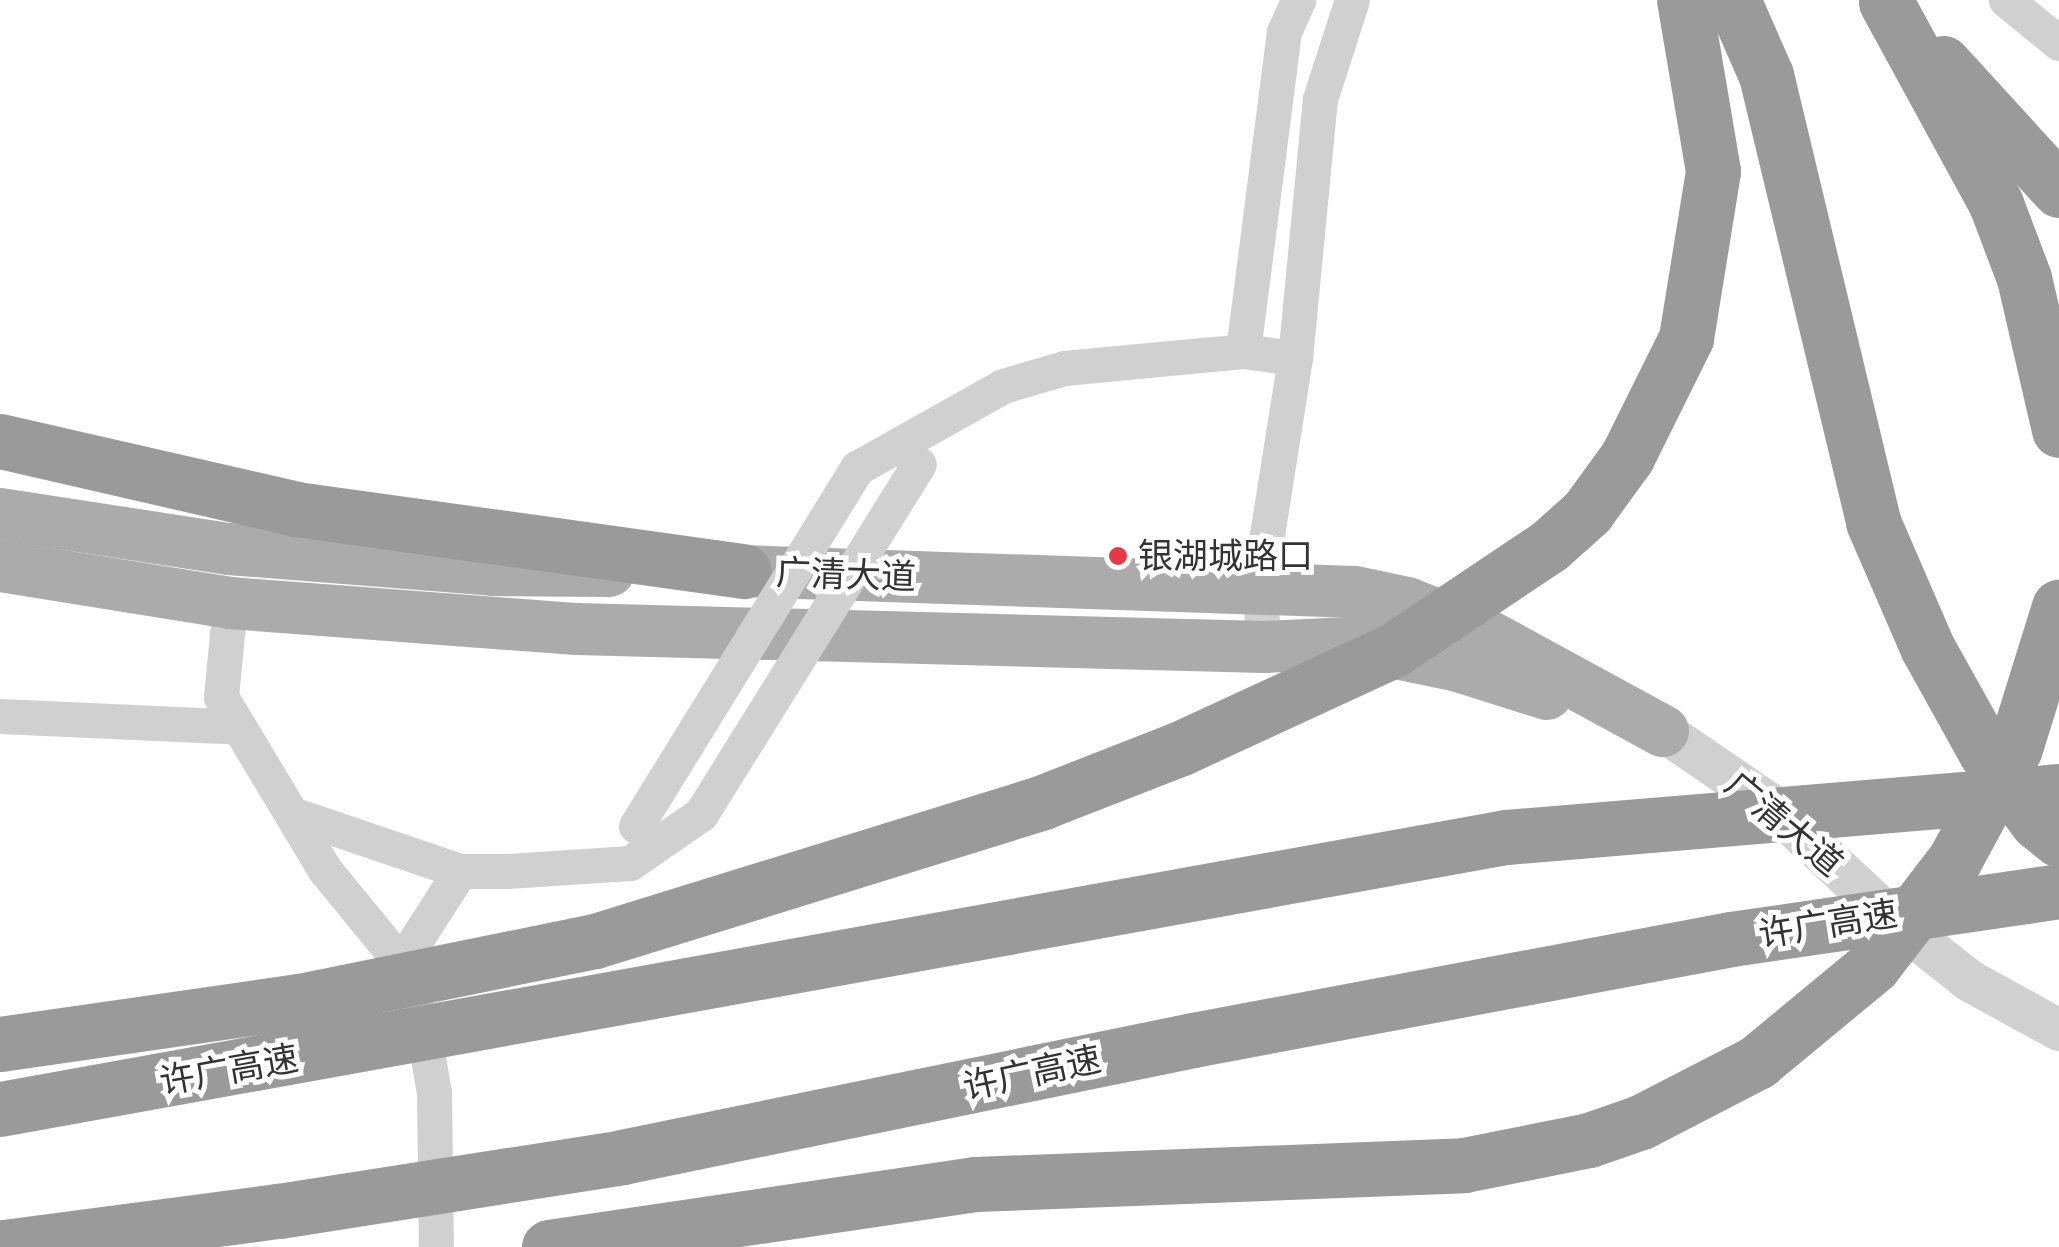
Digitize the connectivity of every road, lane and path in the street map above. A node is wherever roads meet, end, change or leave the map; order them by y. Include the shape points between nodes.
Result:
1 (1298, 0) edge
2 (1352, 0) edge
3 (1684, 0) edge
4 (1733, 0) edge
5 (2006, 0) edge
6 (1885, 1) edge
7 (2059, 42) edge
8 (2059, 190) edge
9 (1243, 351) junction
10 (1295, 358) junction
11 (950, 416) junction
12 (2059, 430) edge
13 (0, 441) edge
14 (0, 514) edge
15 (0, 566) edge
16 (744, 571) junction
17 (1259, 585) junction
18 (230, 602) junction
19 (2059, 607) edge
20 (1264, 647) junction
21 (0, 716) edge
22 (240, 728) junction
23 (1663, 731) junction
24 (2059, 791) edge
25 (292, 814) junction
26 (2059, 840) edge
27 (582, 866) junction
28 (460, 872) junction
29 (2059, 891) edge
30 (401, 963) junction
31 (695, 982) junction
32 (300, 1001) junction
33 (2059, 1030) edge
34 (0, 1044) edge
35 (0, 1109) edge
36 (4, 1247) edge
37 (436, 1247) edge
38 (549, 1247) edge

1 - 9 street via 1284,32
2 - 10 street via 1320,99
3 - 32 highway, bridge via 1713,171 1686,338 1628,457 1587,512 1549,546 1394,650 1179,749 1043,802 595,941
4 - 26 highway via 1766,76 1872,522 1928,647 1986,753 2037,822
5 - 7 street
6 - 8 highway
6 - 12 highway via 1996,204 2024,278
9 - 10 street
9 - 11 street via 1064,368 1003,386
10 - 17 street
11 - 27 street, bridge via 857,468 636,826 617,847
11 - 27 street, bridge via 701,814 630,862
13 - 16 highway via 296,509
14 - 16 main road, 广清大道 via 229,549 493,570
15 - 18 main road, 广清大道
16 - 17 main road, 广清大道
17 - 20 street
17 - 23 main road, 广清大道 via 1407,603 1483,633
18 - 20 main road, 广清大道 via 577,629
18 - 22 street via 221,697
19 - 38 highway, bridge via 2015,748 1954,862 1873,966 1758,1062 1641,1122 1570,1145 1464,1166 975,1184
20 - 23 main road, 广清大道 via 1348,643 1422,658
21 - 22 street
22 - 25 street
23 - 33 street, 广清大道 via 1768,803 1970,981
24 - 31 highway, 许广高速, bridge via 1506,837
25 - 28 street
25 - 30 street via 325,870
27 - 28 street
28 - 30 street
29 - 36 highway, 许广高速, bridge via 1731,939 622,1156 279,1212
30 - 37 street via 424,1029 434,1093
31 - 32 highway, bridge
31 - 35 highway, 许广高速, bridge
32 - 34 highway, bridge

